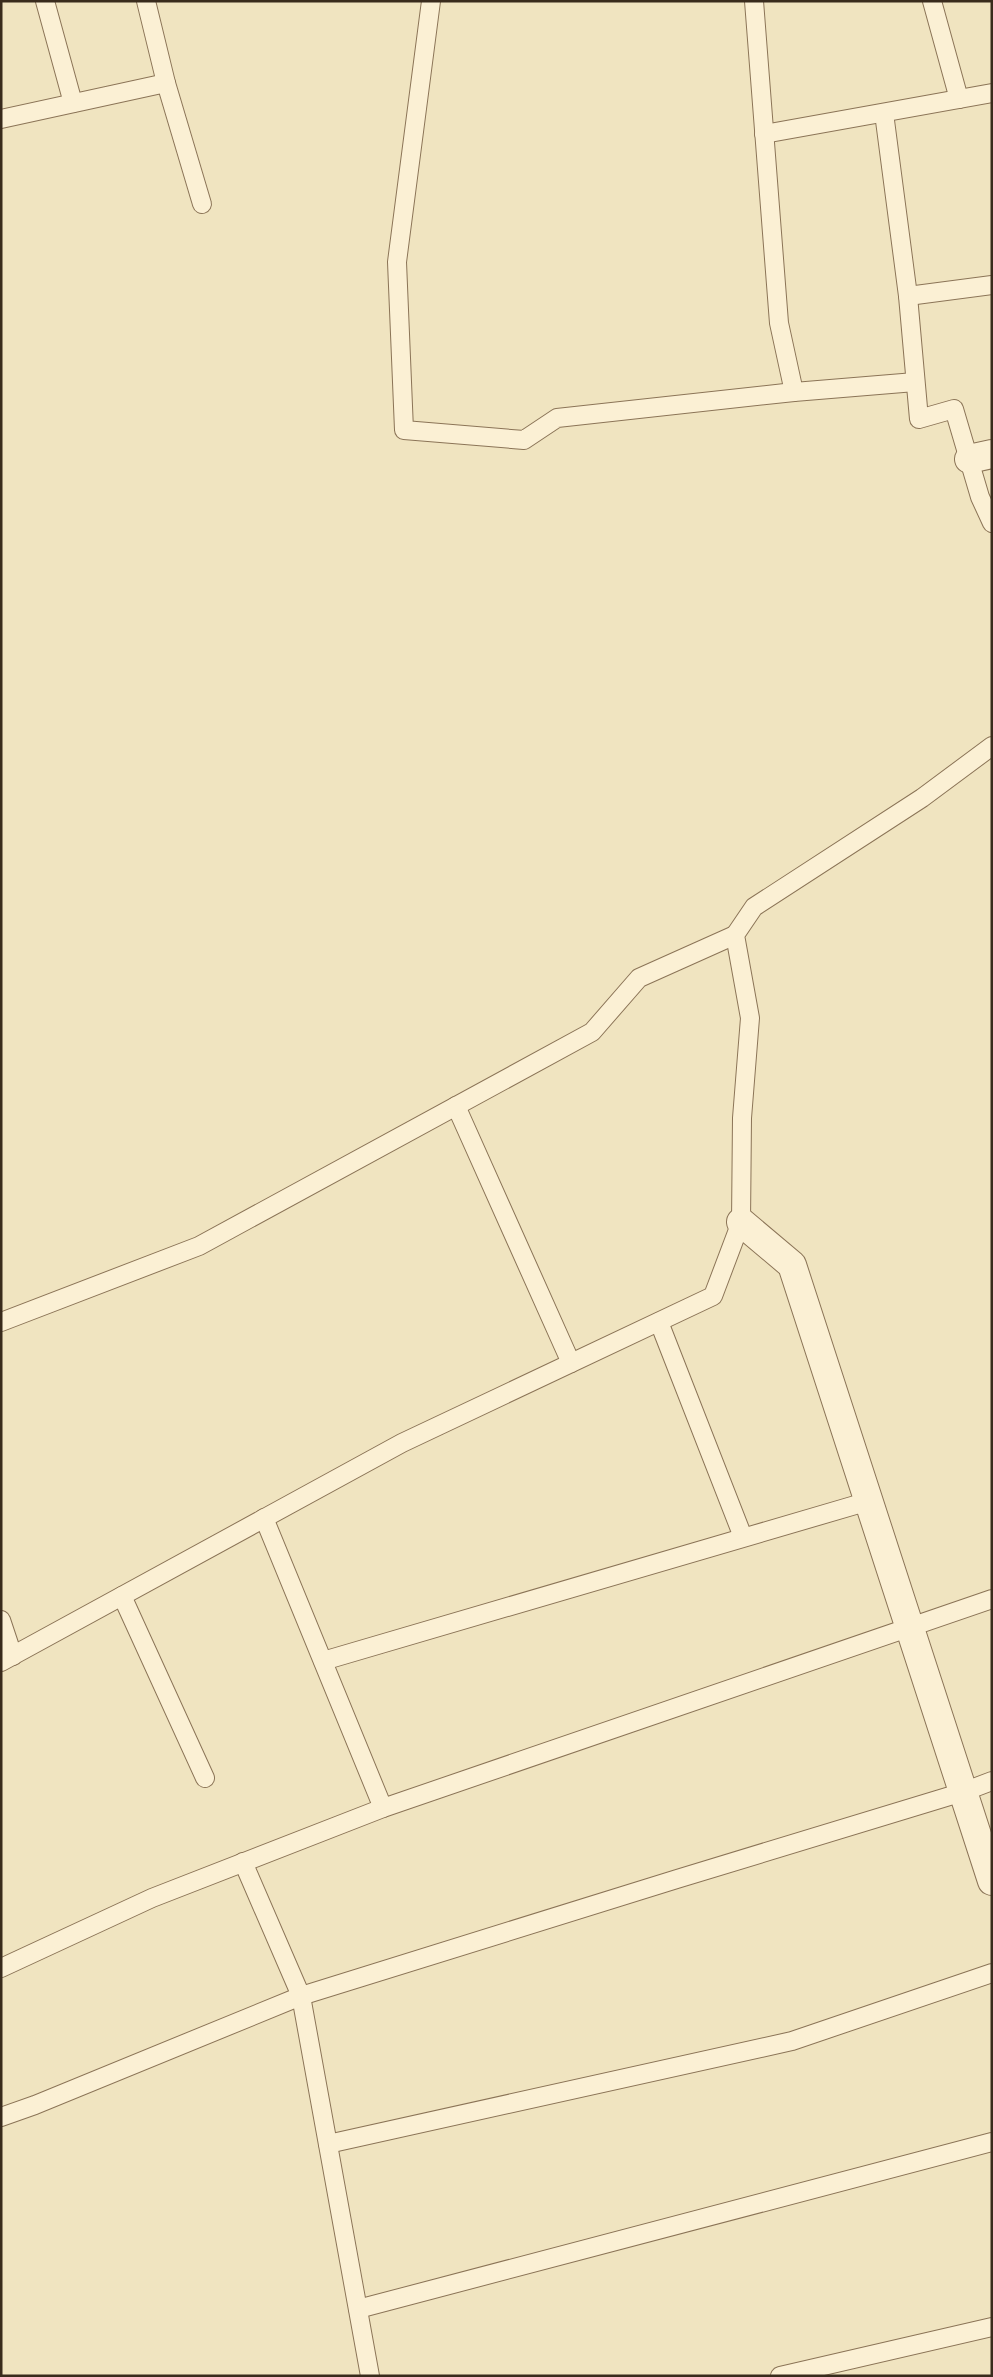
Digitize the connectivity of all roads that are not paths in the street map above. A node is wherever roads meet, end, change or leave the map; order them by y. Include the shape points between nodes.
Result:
1 (45, 1) edge
2 (146, 1) edge
3 (431, 1) edge
4 (754, 1) edge
5 (932, 1) edge
6 (166, 83) junction
7 (992, 93) edge
8 (960, 98) junction
9 (73, 103) junction
10 (884, 112) junction
11 (1, 119) edge
12 (764, 134) junction
13 (202, 204) dead end
14 (992, 285) edge
15 (908, 296) junction
16 (915, 382) junction
17 (794, 392) junction
18 (980, 457) edge
19 (992, 523) edge
20 (992, 746) edge
21 (735, 935) junction
22 (456, 1106) junction
23 (741, 1222) junction
24 (1, 1322) edge
25 (659, 1322) junction
26 (571, 1363) junction
27 (869, 1501) junction
28 (264, 1518) junction
29 (743, 1538) junction
30 (122, 1596) junction
31 (992, 1599) edge
32 (1, 1620) edge
33 (910, 1627) junction
34 (7, 1659) edge
35 (323, 1661) junction
36 (205, 1778) dead end
37 (992, 1781) edge
38 (963, 1792) junction
39 (383, 1808) junction
40 (243, 1862) junction
41 (992, 1881) edge
42 (1, 1968) edge
43 (992, 1973) edge
44 (301, 1996) junction
45 (1, 2117) edge
46 (992, 2142) edge
47 (328, 2144) junction
48 (358, 2309) junction
49 (992, 2327) edge
50 (820, 2371) edge
51 (370, 2376) edge
52 (780, 2376) edge

1 - 9 lane
2 - 6 lane
3 - 17 lane via 398,262 404,430 524,440 557,418
4 - 12 lane
5 - 8 lane
6 - 9 lane
6 - 13 lane
7 - 8 lane
8 - 10 lane
9 - 11 lane
10 - 12 lane
10 - 15 lane
12 - 17 lane via 779,324
14 - 15 lane
15 - 16 lane
16 - 17 lane
16 - 18 lane via 919,420 954,409
18 - 19 lane via 980,497
20 - 21 lane via 922,798 754,907
21 - 22 lane via 639,978 592,1032
21 - 23 lane via 750,1018 742,1118
22 - 24 lane via 199,1246
22 - 26 lane
23 - 25 lane via 713,1296
23 - 27 street via 792,1265
25 - 26 lane
25 - 29 lane
26 - 28 lane via 402,1443
27 - 29 lane
27 - 33 street
28 - 30 lane
28 - 35 lane
29 - 35 lane
30 - 34 lane
30 - 36 lane
31 - 33 lane
32 - 34 lane
33 - 38 street
33 - 39 lane
35 - 39 lane
37 - 38 lane
38 - 41 street
38 - 44 lane
39 - 40 lane
40 - 42 lane via 152,1898
40 - 44 lane
43 - 47 lane via 792,2041
44 - 45 lane via 35,2106
44 - 47 lane
46 - 48 lane
47 - 48 lane
48 - 51 lane
49 - 50 lane
50 - 52 lane

